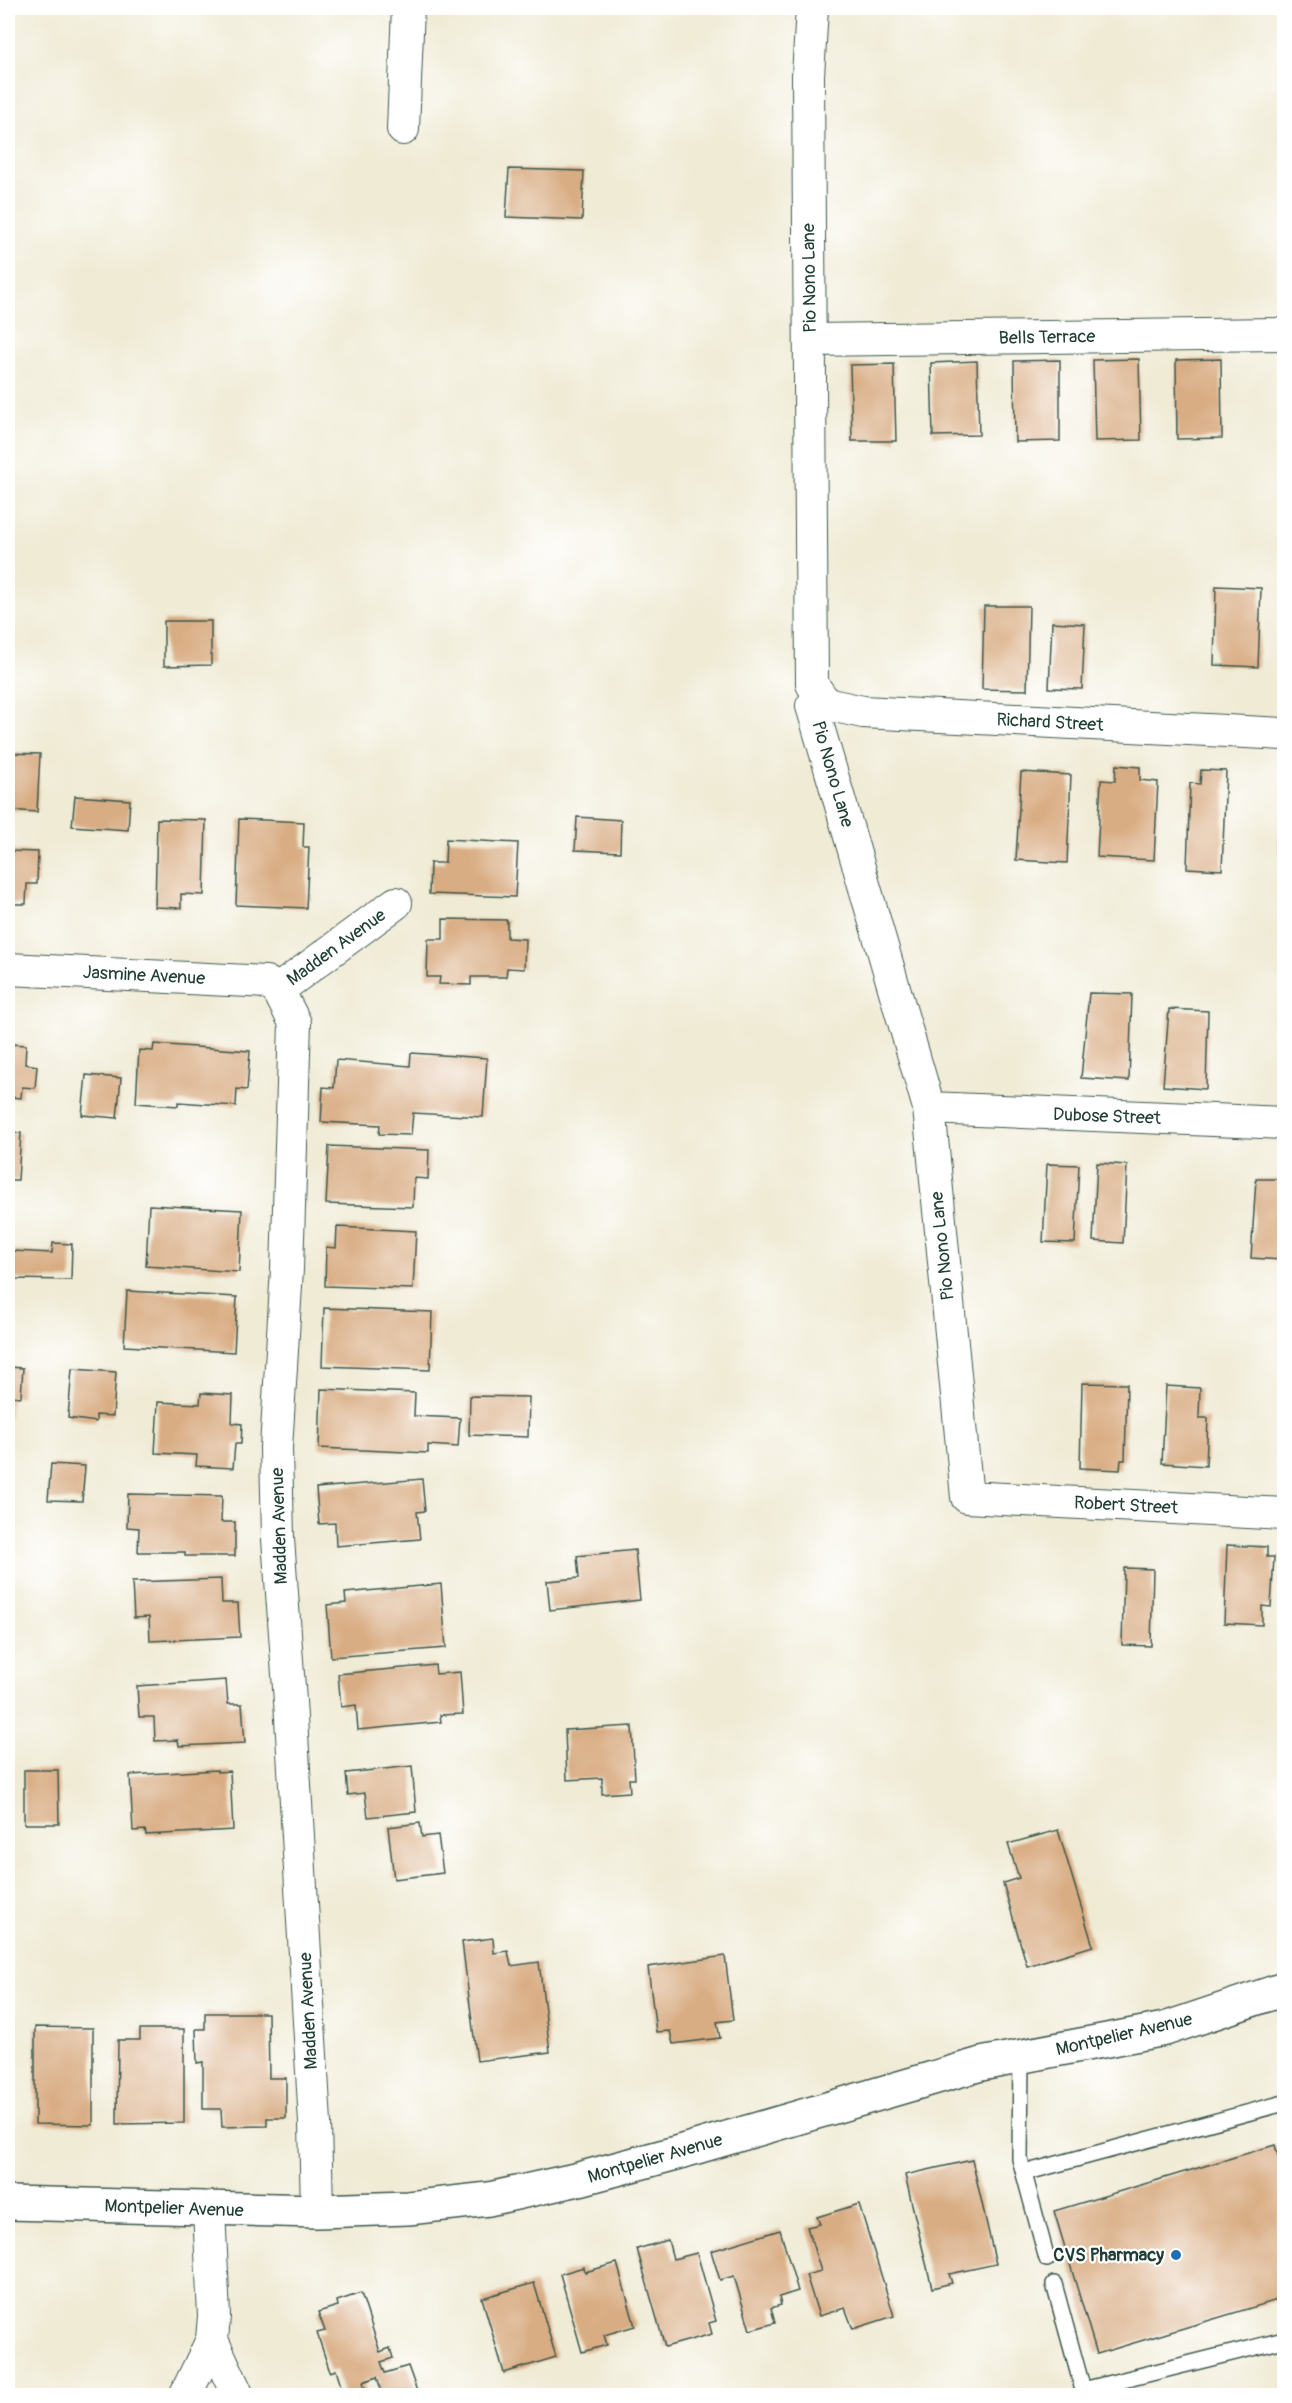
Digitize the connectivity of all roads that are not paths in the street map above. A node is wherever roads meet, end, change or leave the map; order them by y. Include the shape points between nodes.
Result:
1 (408, 8) edge
2 (812, 8) edge
3 (402, 129) dead end
4 (1284, 334) edge
5 (810, 340) junction
6 (820, 696) junction
7 (1284, 734) edge
8 (396, 903) dead end
9 (8, 969) edge
10 (278, 990) junction
11 (929, 1108) junction
12 (1284, 1123) edge
13 (967, 1497) joint
14 (1284, 1514) edge
15 (1284, 1989) edge
16 (1284, 2013) edge
17 (1200, 2017) junction
18 (1021, 2056) junction
19 (1284, 2103) edge
20 (1024, 2173) junction
21 (8, 2203) edge
22 (209, 2210) junction
23 (317, 2211) junction
24 (1047, 2259) dead end
25 (1054, 2284) dead end
26 (212, 2340) junction
27 (1284, 2340) edge
28 (185, 2396) edge
29 (238, 2396) edge

1 - 3 street
2 - 5 street, Pio Nono Lane via 808,76
4 - 5 street, Bells Terrace
5 - 6 street, Pio Nono Lane via 812,684
6 - 7 street, Richard Street via 826,704 862,712
6 - 11 street, Pio Nono Lane via 812,706
8 - 10 street, Madden Avenue
9 - 10 street, Jasmine Avenue via 266,982
10 - 23 street, Madden Avenue via 295,1023 276,1448 278,1539
11 - 12 street, Dubose Street
11 - 13 street, Pio Nono Lane
13 - 14 street, Robert Street
15 - 17 street, Montpelier Avenue
16 - 17 street
17 - 18 street, Montpelier Avenue via 1165,2029
18 - 20 lane via 1020,2159
18 - 23 street, Montpelier Avenue via 981,2064 676,2153 489,2199 408,2208
19 - 20 lane
20 - 24 lane
21 - 22 street, Montpelier Avenue
22 - 23 street, Montpelier Avenue
22 - 26 street
25 - 27 lane via 1083,2390
26 - 28 street
26 - 29 street

